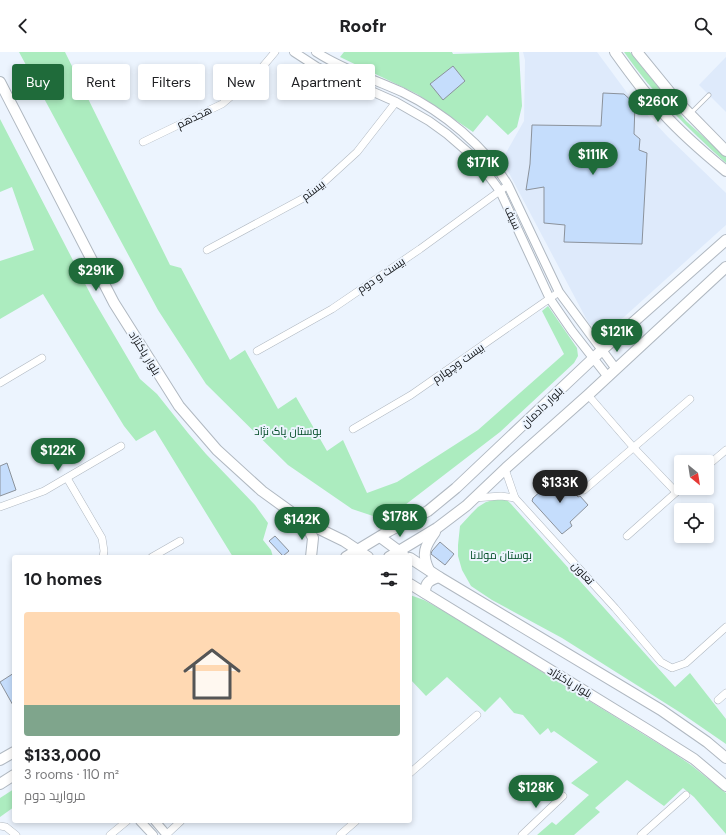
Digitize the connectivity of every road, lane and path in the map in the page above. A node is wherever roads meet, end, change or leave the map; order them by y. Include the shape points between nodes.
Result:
1 (275, 52) edge
2 (294, 52) edge
3 (316, 52) edge
4 (615, 52) edge
5 (637, 52) edge
6 (326, 55) edge
7 (312, 64) edge
8 (319, 64) edge
9 (0, 82) edge
10 (375, 93) edge
11 (403, 93) junction
12 (709, 95) dead end
13 (396, 102) junction
14 (689, 114) junction
15 (143, 142) dead end
16 (726, 151) edge
17 (726, 171) edge
18 (508, 186) junction
19 (500, 191) junction
20 (726, 240) edge
21 (207, 250) dead end
22 (726, 266) edge
23 (559, 292) junction
24 (550, 298) junction
25 (602, 350) junction
26 (257, 351) dead end
27 (42, 358) dead end
28 (593, 359) junction
29 (616, 369) junction
30 (608, 377) junction
31 (0, 383) edge
32 (588, 396) junction
33 (690, 399) dead end
34 (353, 429) dead end
35 (121, 446) dead end
36 (634, 448) junction
37 (726, 450) edge
38 (714, 460) edge
39 (505, 469) junction
40 (67, 478) junction
41 (674, 485) edge
42 (584, 490) dead end
43 (674, 494) edge
44 (474, 498) junction
45 (515, 498) junction
46 (0, 508) edge
47 (305, 522) junction
48 (437, 528) junction
49 (627, 536) dead end
50 (380, 537) junction
51 (180, 541) dead end
52 (358, 550) junction
53 (399, 551) junction
54 (103, 555) edge
55 (156, 555) edge
56 (311, 555) edge
57 (349, 555) edge
58 (365, 555) edge
59 (392, 555) edge
60 (405, 555) edge
61 (412, 560) edge
62 (428, 570) junction
63 (440, 577) junction
64 (412, 585) edge
65 (412, 591) edge
66 (425, 593) junction
67 (726, 627) edge
68 (726, 694) edge
69 (718, 700) dead end
70 (477, 714) dead end
71 (12, 753) edge
72 (726, 758) edge
73 (0, 760) edge
74 (412, 771) edge
75 (12, 776) edge
76 (0, 784) edge
77 (726, 786) edge
78 (686, 795) dead end
79 (563, 796) dead end
80 (125, 823) edge
81 (142, 823) edge
82 (157, 823) edge
83 (178, 823) edge
84 (354, 823) edge
85 (0, 826) edge
86 (16, 835) edge
87 (110, 835) edge
88 (153, 835) edge
89 (166, 835) edge
90 (340, 835) edge
91 (522, 835) edge
92 (641, 835) edge

1 - 15 street, هجدهم via 254,77 222,104
2 - 7 street, سیف
3 - 6 street, سیف
4 - 17 main road via 662,112
5 - 14 main road
6 - 8 street
6 - 11 street, سیف
9 - 47 main road, بلوار پاکنژاد via 114,303 179,406 238,470
10 - 13 street, سیف
11 - 13 street
11 - 18 street, سیف via 446,119 471,140 488,157
12 - 14 lane
13 - 19 street, سیف via 462,146 477,160
13 - 21 street, بیستم via 356,152 311,194
14 - 16 main road
18 - 19 street, بیست و دوم
18 - 23 street, سیف
19 - 24 street, سیف
19 - 26 street, بیست و دوم via 332,308
20 - 25 main road, بلوار دادمان
22 - 29 main road, بلوار دادمان
23 - 24 street, بیست وچهارم
23 - 25 street, سیف
24 - 28 street, سیف
24 - 34 street, بیست وچهارم via 411,394
25 - 28 main road, بلوار دادمان
25 - 29 street, سیف
27 - 31 street
28 - 30 street, سیف
28 - 50 main road, بلوار دادمان via 456,488 428,511
29 - 30 main road, بلوار دادمان
30 - 32 main road, بلوار دادمان
32 - 36 street
32 - 39 main road, بلوار دادمان
33 - 36 street
35 - 40 street
36 - 41 street
36 - 42 street
37 - 38 street
39 - 44 main road, بلوار دادمان
39 - 45 street, تعاون
40 - 46 street via 44,491
40 - 54 street via 102,538
43 - 49 street
44 - 45 street
44 - 48 main road, بلوار دادمان
45 - 67 street, تعاون via 616,608 661,662 672,668 686,664
47 - 52 main road, بلوار پاکنژاد
47 - 56 main road via 313,538
48 - 53 main road, بلوار دادمان
48 - 62 main road via 424,551
50 - 52 main road, بلوار دادمان
50 - 53 main road, بلوار پاکنژاد
51 - 55 street
52 - 57 main road, بلوار دادمان
52 - 58 main road, بلوار پاکنژاد
53 - 59 main road, بلوار دادمان
53 - 60 main road, بلوار پاکنژاد
61 - 62 main road, بلوار پاکنژاد
62 - 63 main road, بلوار پاکنژاد
63 - 66 main road via 427,582
63 - 72 main road, بلوار پاکنژاد via 661,710
64 - 66 main road, بلوار پاکنژاد
65 - 66 main road
66 - 77 main road, بلوار پاکنژاد via 694,759
68 - 69 street
70 - 74 street
71 - 73 main road
75 - 76 main road
78 - 92 street
79 - 91 street
80 - 87 street
81 - 88 street
82 - 89 street
83 - 89 street
84 - 90 street
85 - 86 street via 6,827

